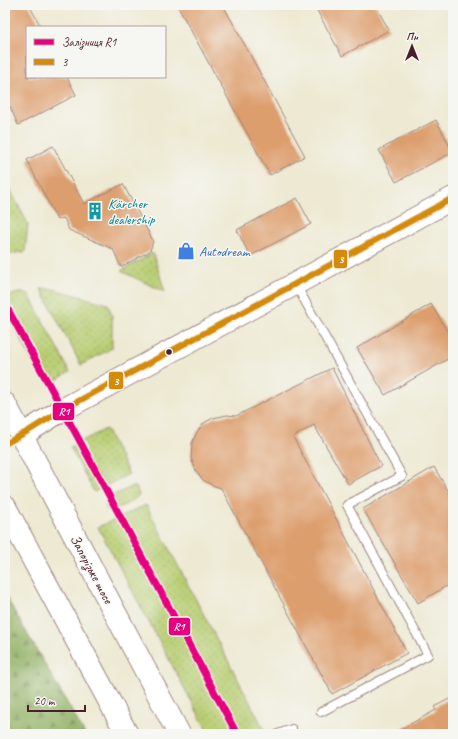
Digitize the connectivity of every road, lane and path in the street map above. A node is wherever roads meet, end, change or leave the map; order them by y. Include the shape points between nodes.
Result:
1 (453, 198) edge
2 (295, 284) junction
3 (5, 404) edge
4 (13, 439) edge
5 (5, 507) edge
6 (321, 712) dead end
7 (292, 729) dead end
8 (127, 734) edge
9 (179, 734) edge
10 (278, 734) edge

1 - 2 main road
2 - 4 main road
2 - 6 lane via 402,476 347,505 428,654
3 - 4 main road, Запорізьке шосе
4 - 9 main road, Запорізьке шосе
5 - 8 main road
7 - 10 lane

